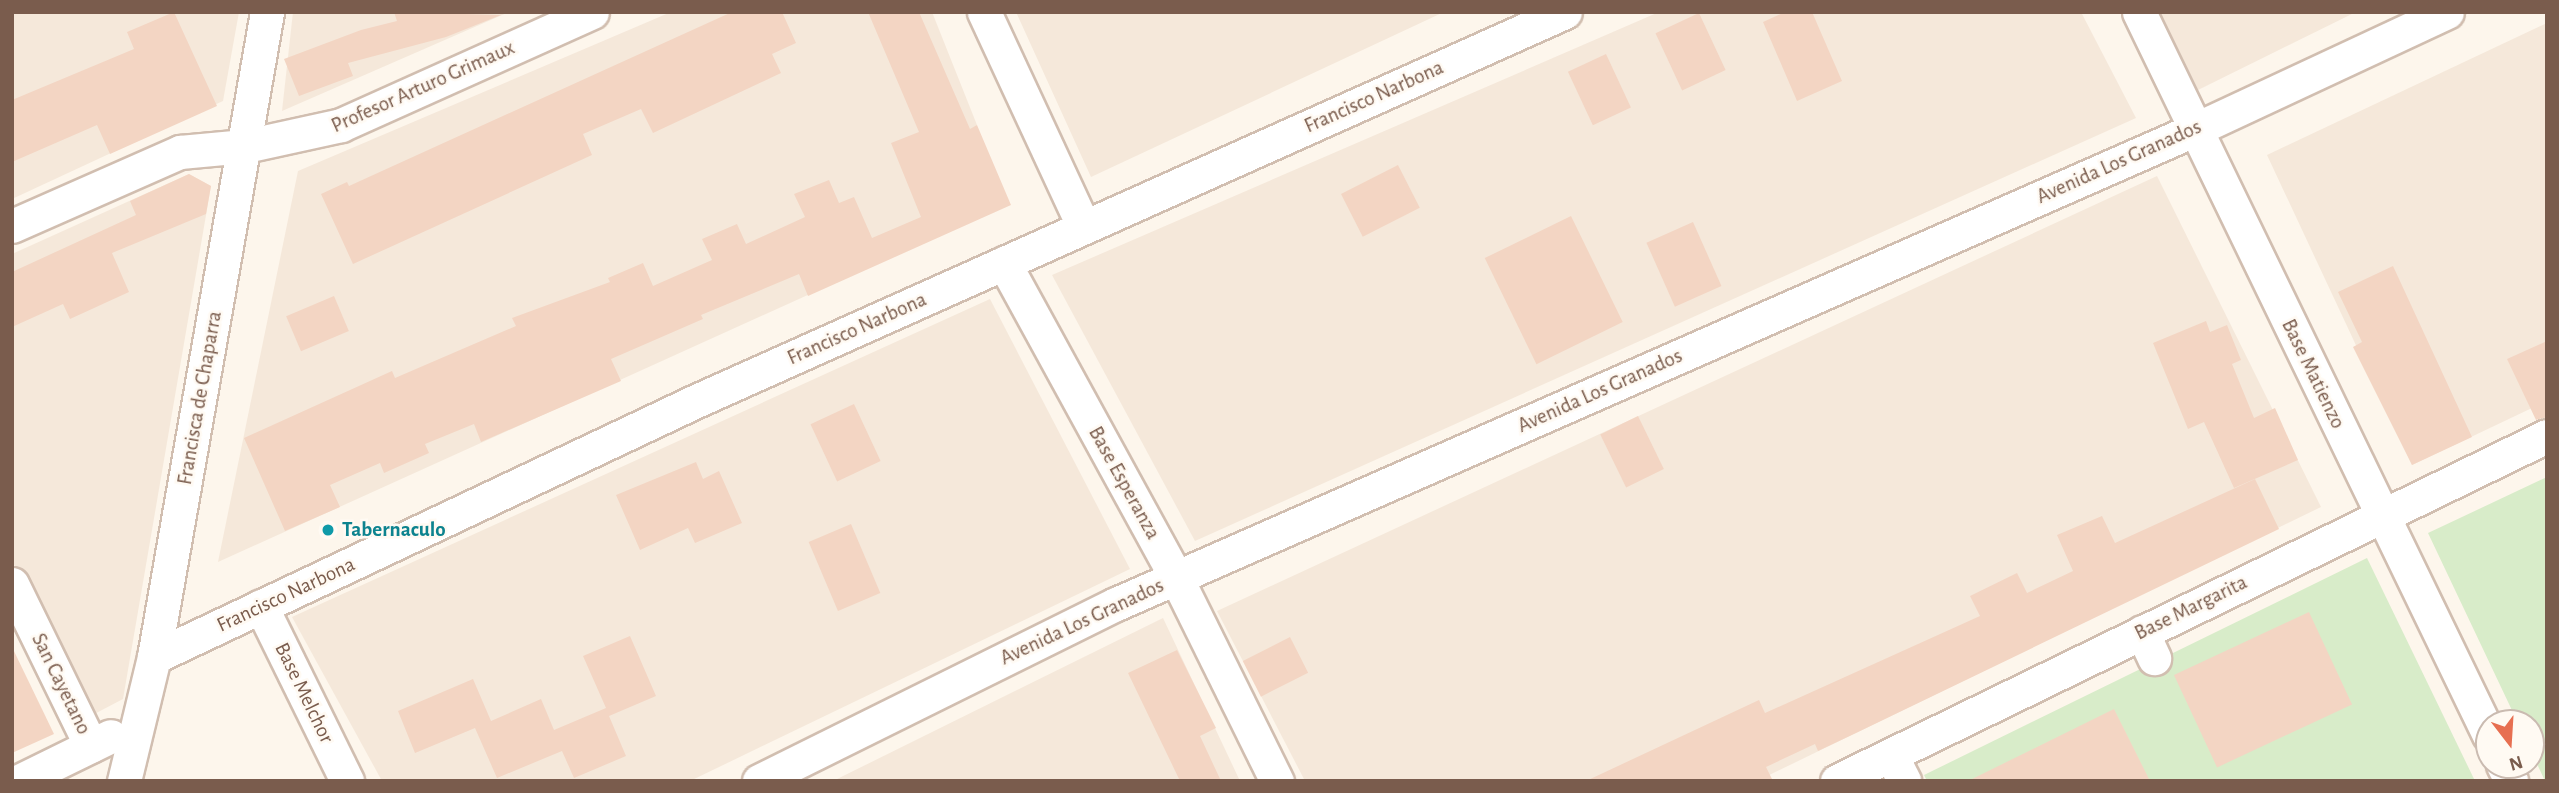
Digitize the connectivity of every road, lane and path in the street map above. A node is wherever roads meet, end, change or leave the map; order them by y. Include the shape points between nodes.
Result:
1 (267, 12) edge
2 (592, 12) edge
3 (984, 12) edge
4 (1565, 12) edge
5 (2139, 12) edge
6 (2447, 12) edge
7 (2194, 130) junction
8 (245, 146) junction
9 (12, 226) edge
10 (1084, 227) junction
11 (1004, 263) junction
12 (2547, 436) edge
13 (2382, 514) junction
14 (1176, 578) junction
15 (12, 583) edge
16 (261, 606) junction
17 (154, 657) junction
18 (2476, 709) edge
19 (135, 724) junction
20 (91, 746) junction
21 (1898, 768) edge
22 (19, 781) edge
23 (124, 781) edge
24 (347, 781) edge
25 (759, 781) edge
26 (1277, 781) edge
27 (1837, 781) edge

1 - 8 street, Francisca de Chaparra
2 - 8 street, Profesor Arturo Grimaux via 341,125
3 - 10 street
4 - 10 street, Francisco Narbona
5 - 7 street, Base Matienzo
6 - 7 street, Avenida Los Granados
7 - 13 street, Base Matienzo
7 - 14 street, Avenida Los Granados
8 - 9 street, Profesor Arturo Grimaux via 180,152
8 - 17 street, Francisca de Chaparra
10 - 11 street, Francisco Narbona
11 - 14 street, Base Esperanza
11 - 16 street, Francisco Narbona via 696,401
12 - 13 street, Base Margarita
13 - 18 street, Base Matienzo
13 - 21 street, Base Margarita via 2148,645
14 - 25 street, Avenida Los Granados
14 - 26 street, Base Esperanza
15 - 20 street, San Cayetano
16 - 17 street, Francisco Narbona
16 - 24 street, Base Melchor
17 - 19 street, Francisca de Chaparra
19 - 20 street
19 - 23 street, Francisca de Chaparra
20 - 22 street
21 - 27 street, Base Margarita

